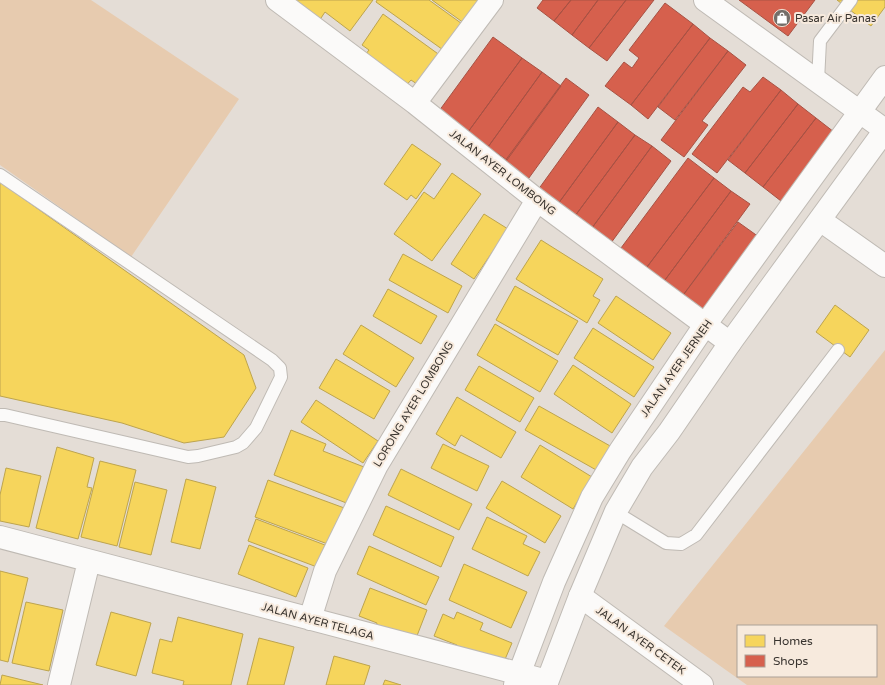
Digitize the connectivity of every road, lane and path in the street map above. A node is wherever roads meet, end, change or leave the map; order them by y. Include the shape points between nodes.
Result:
1 (277, 0) edge
2 (492, 0) edge
3 (705, 0) edge
4 (851, 0) edge
5 (885, 77) edge
6 (818, 81) junction
7 (415, 103) junction
8 (860, 112) junction
9 (885, 130) edge
10 (0, 175) edge
11 (537, 200) junction
12 (820, 220) junction
13 (885, 266) edge
14 (706, 325) junction
15 (730, 343) junction
16 (838, 350) dead end
17 (0, 416) edge
18 (616, 511) junction
19 (0, 537) edge
20 (89, 561) junction
21 (580, 596) junction
22 (310, 619) junction
23 (517, 680) edge
24 (546, 683) edge
25 (59, 685) edge
26 (702, 685) edge

1 - 7 street, JALAN AYER LOMBONG
2 - 7 street
3 - 6 street
4 - 6 lane via 820,41
5 - 8 street, JALAN AYER JERNEH
6 - 8 street
7 - 11 street, JALAN AYER LOMBONG
8 - 9 street
8 - 14 street, JALAN AYER JERNEH
9 - 12 street
10 - 17 lane via 272,360 280,368 281,378 256,428 243,443 198,456 188,457 5,415
11 - 14 street, JALAN AYER LOMBONG
11 - 22 street, LORONG AYER LOMBONG via 377,465 325,571
12 - 13 street
12 - 15 street
14 - 15 street, JALAN AYER LOMBONG
14 - 23 street, JALAN AYER JERNEH via 646,411 592,497 554,582
15 - 18 street via 642,467
16 - 18 lane via 696,535 681,544 666,544
18 - 21 street
19 - 20 street, JALAN AYER TELAGA
20 - 22 street, JALAN AYER TELAGA
20 - 25 street
21 - 24 street
21 - 26 street, JALAN AYER CETEK
22 - 23 street, JALAN AYER TELAGA
23 - 24 street, JALAN AYER TELAGA

